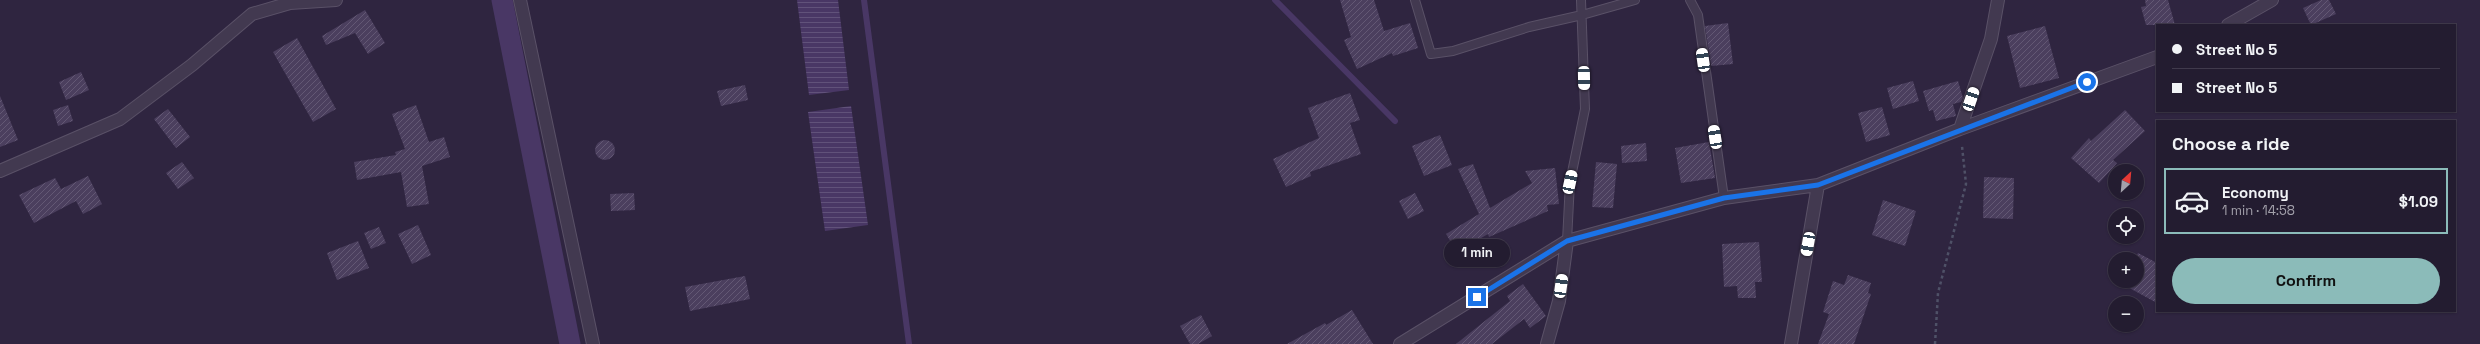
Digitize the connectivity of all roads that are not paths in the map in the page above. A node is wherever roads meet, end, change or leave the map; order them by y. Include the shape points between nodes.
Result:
1 (336, 0) edge
2 (520, 0) edge
3 (1415, 0) edge
4 (1581, 0) edge
5 (1635, 0) edge
6 (1690, 0) edge
7 (1998, 0) edge
8 (2272, 0) edge
9 (1582, 15) junction
10 (2230, 24) edge
11 (2156, 56) edge
12 (1960, 129) junction
13 (0, 171) edge
14 (1818, 185) junction
15 (1724, 198) junction
16 (1567, 241) junction
17 (593, 344) edge
18 (1400, 344) edge
19 (1547, 344) edge
20 (1791, 344) edge

1 - 13 street via 290,3 252,14 192,65 120,119
2 - 17 street
3 - 9 lane via 1431,54 1453,51 1529,27
4 - 9 lane
5 - 9 lane
6 - 15 lane via 1698,15
7 - 12 street via 1991,39
8 - 10 street
9 - 16 lane via 1585,109 1570,182
11 - 12 street
12 - 14 street
14 - 15 street
14 - 20 street
15 - 16 street
16 - 18 street
16 - 19 street via 1559,301

